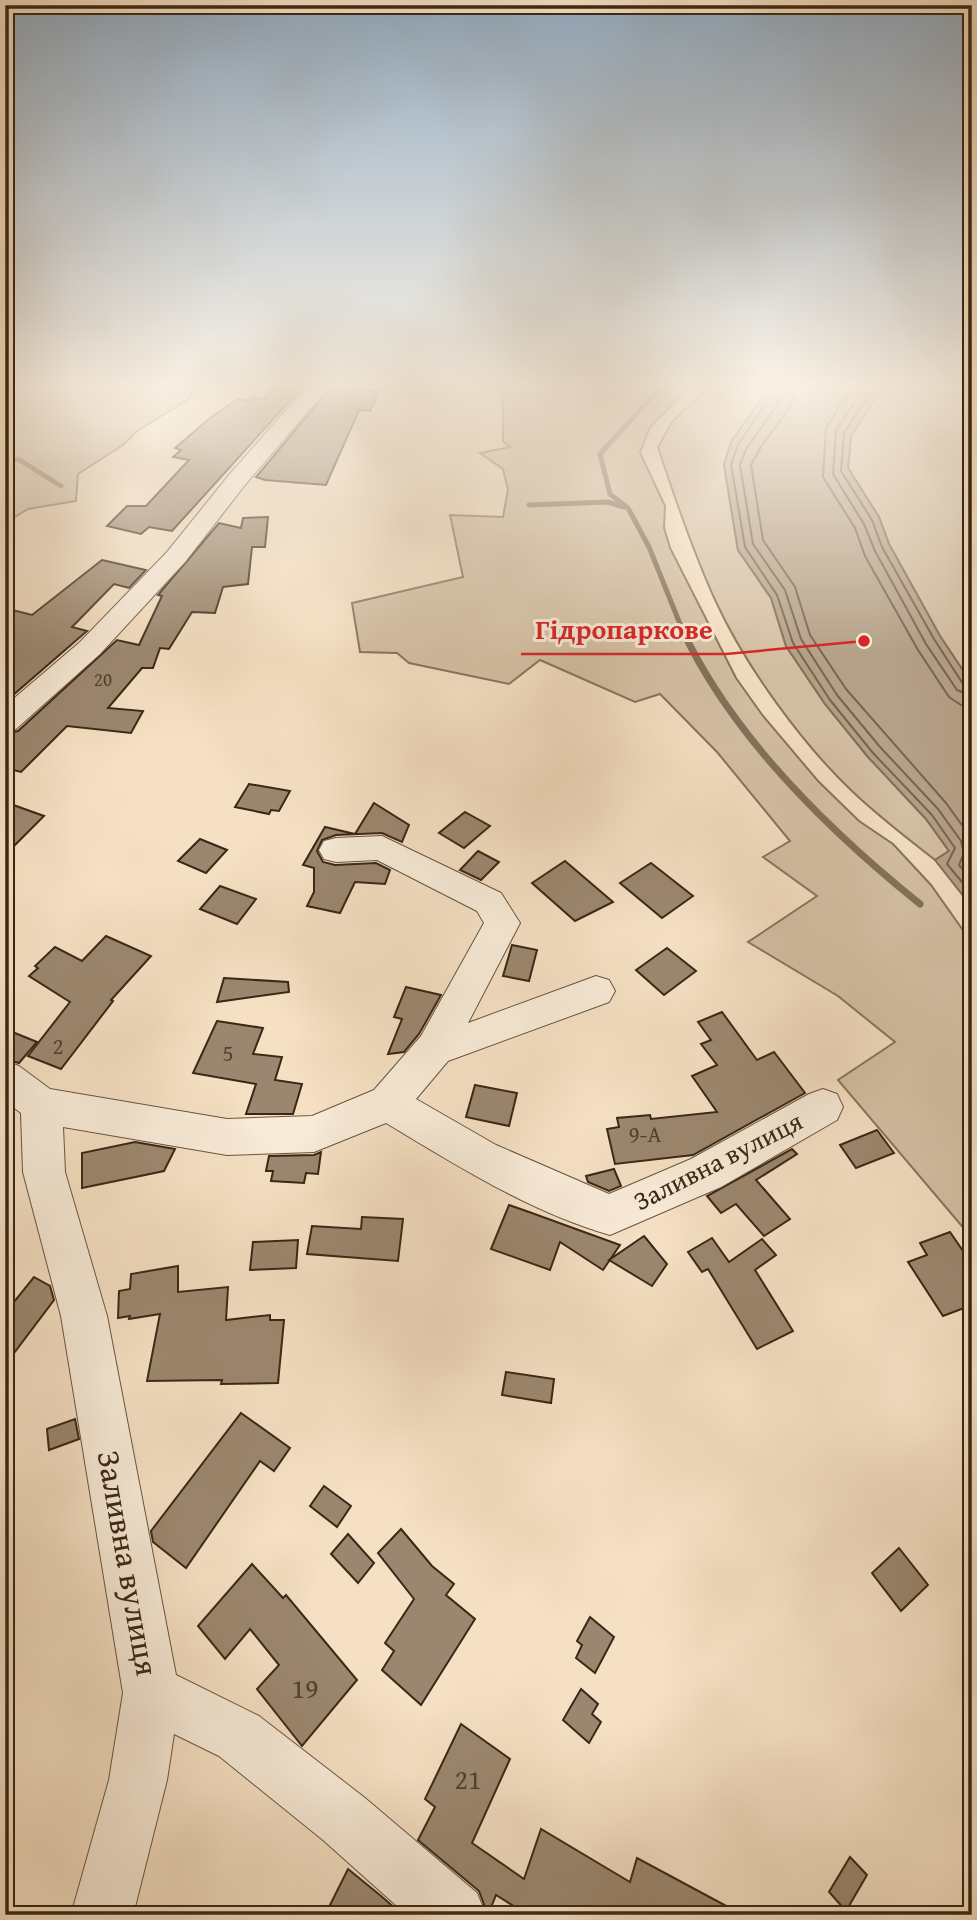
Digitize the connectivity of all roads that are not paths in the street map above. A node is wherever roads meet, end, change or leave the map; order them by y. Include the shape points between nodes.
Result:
1 (243, 474) edge
2 (5, 722) edge
3 (337, 850) dead end
4 (596, 991) dead end
5 (435, 1048) junction
6 (23, 1091) edge
7 (388, 1103) junction
8 (823, 1107) dead end
9 (151, 1693) junction
10 (102, 1915) edge
11 (455, 1915) edge

1 - 2 street via 176,557 90,648
3 - 5 street, Заливна вулиця via 382,848 489,902 497,912 502,923
4 - 5 street
5 - 7 street, Заливна вулиця
6 - 7 street, Заливна вулиця via 227,1137 314,1134
6 - 9 street, Заливна вулиця via 84,1316
7 - 8 street, Заливна вулиця via 481,1158 610,1215 706,1173
9 - 10 street via 138,1780
9 - 11 street, Заливна вулиця via 239,1736

